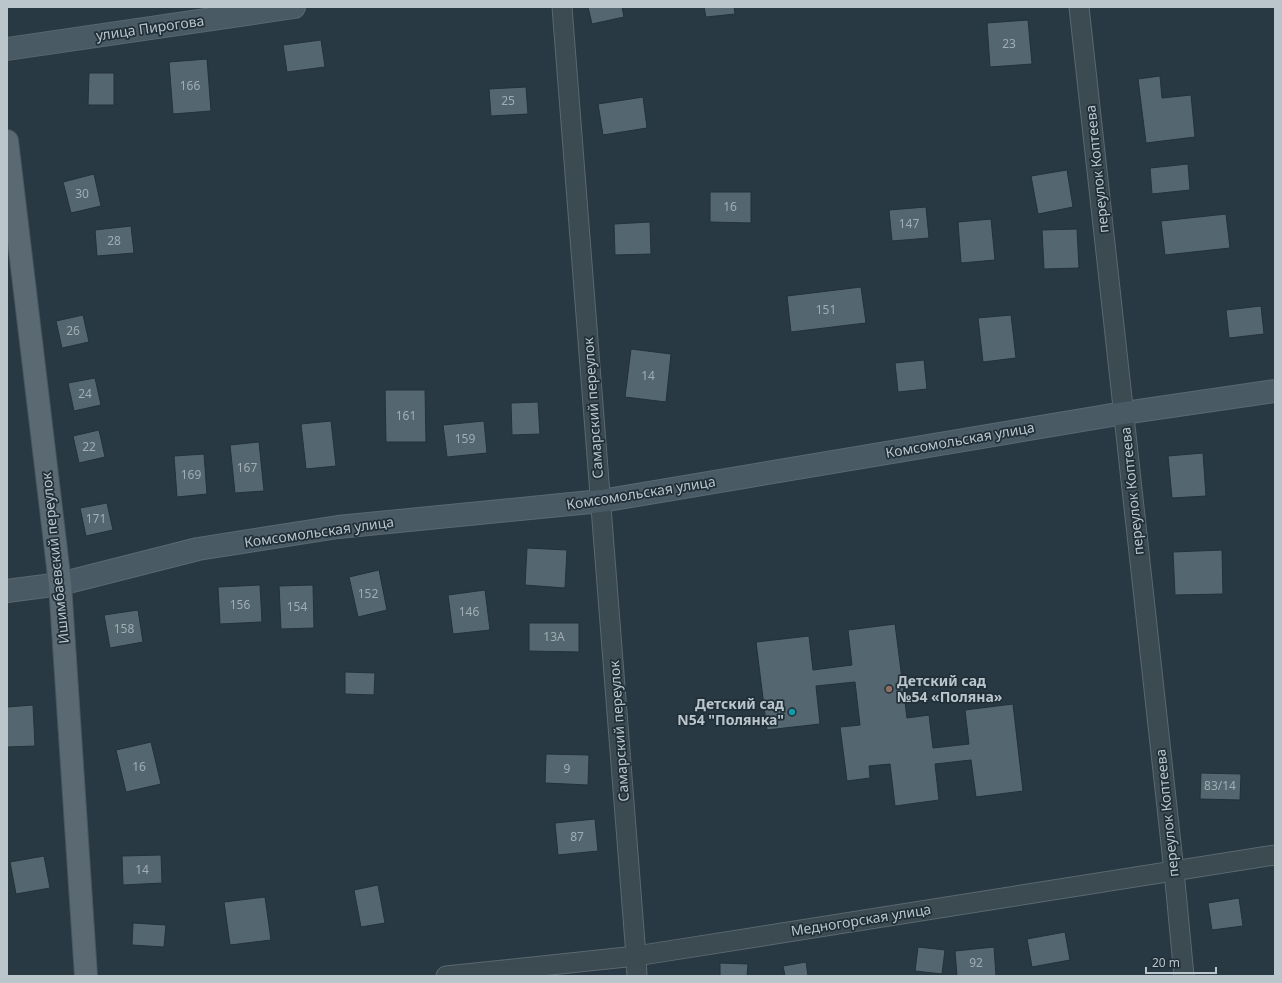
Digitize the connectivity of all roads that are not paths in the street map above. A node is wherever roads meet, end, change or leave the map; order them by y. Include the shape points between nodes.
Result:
1 (294, 7) edge
2 (562, 7) edge
3 (1079, 7) edge
4 (7, 49) edge
5 (7, 141) edge
6 (1275, 391) edge
7 (1124, 413) junction
8 (601, 501) junction
9 (60, 584) junction
10 (7, 591) edge
11 (1275, 855) edge
12 (1174, 871) junction
13 (636, 956) junction
14 (86, 976) edge
15 (446, 976) edge
16 (636, 976) edge
17 (1184, 976) edge

1 - 4 main road, улица Пирогова
2 - 8 street, Самарский переулок
3 - 7 street, переулок Коптеева
5 - 9 main road, Ишимбаевский переулок
6 - 7 main road, Комсомольская улица
7 - 8 main road, Комсомольская улица
7 - 12 street, переулок Коптеева
8 - 9 main road, Комсомольская улица via 338,528 198,549
8 - 13 street, Самарский переулок
9 - 10 main road, Комсомольская улица
9 - 14 main road, Ишимбаевский переулок
11 - 12 street, Медногорская улица
12 - 13 street, Медногорская улица
12 - 17 street, переулок Коптеева
13 - 15 street, Медногорская улица
13 - 16 street, Самарский переулок

